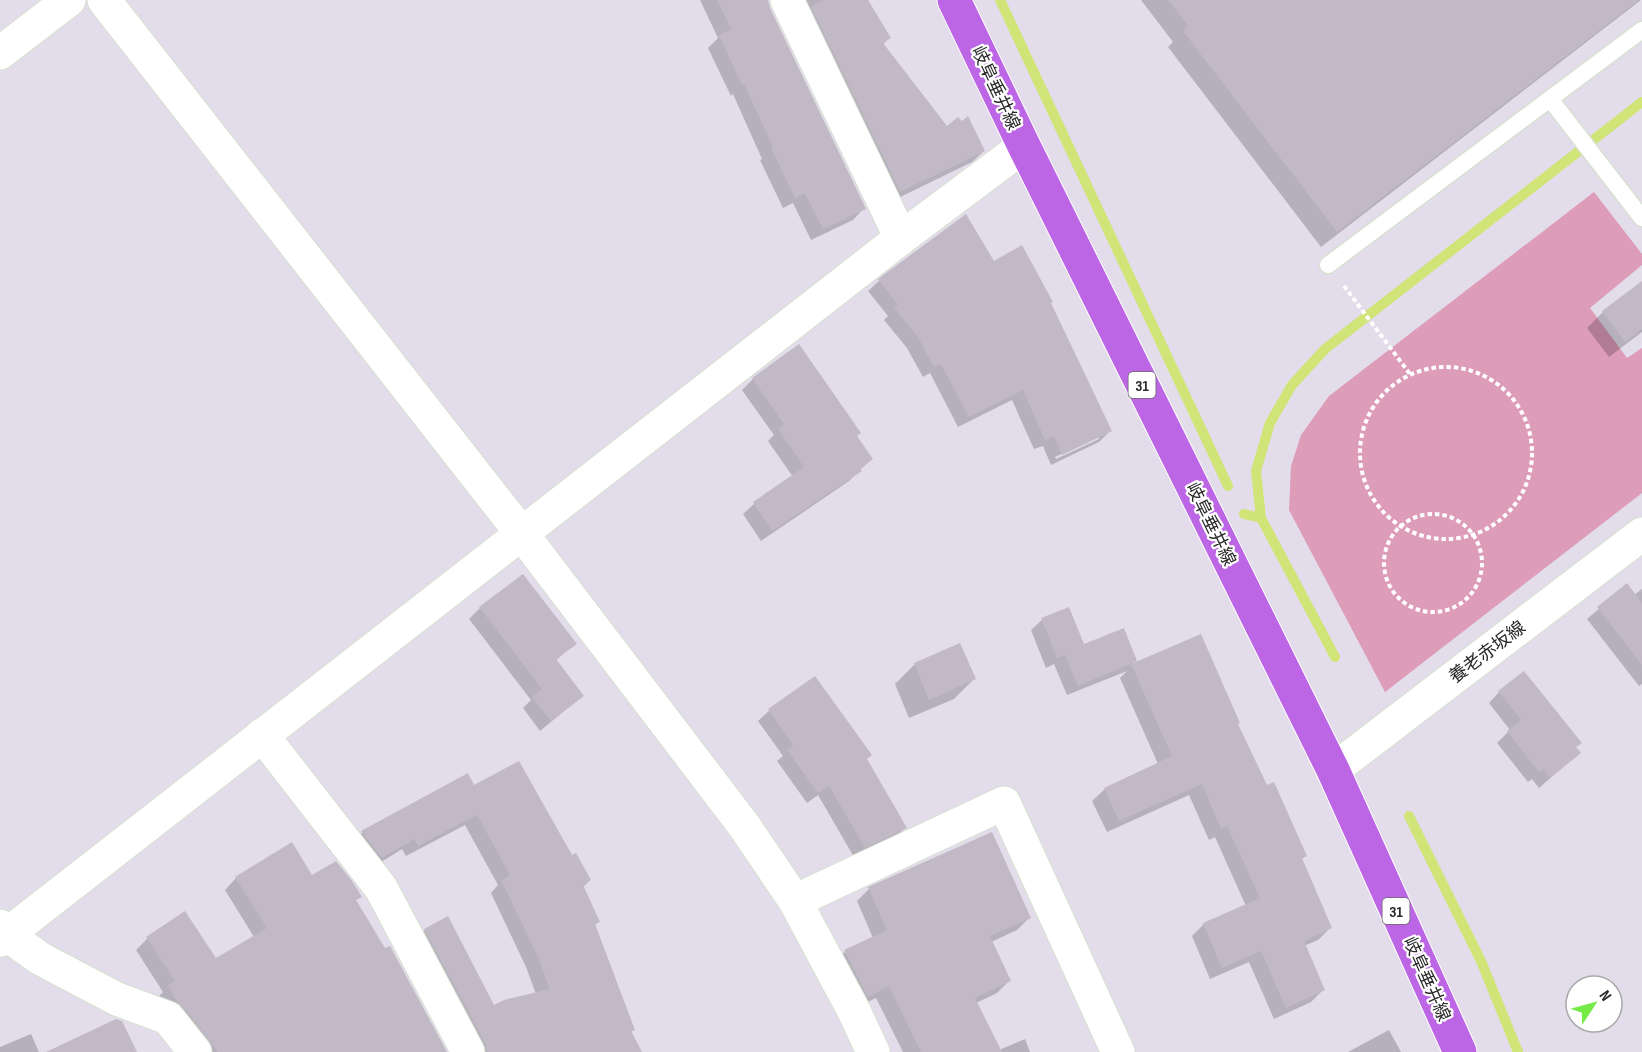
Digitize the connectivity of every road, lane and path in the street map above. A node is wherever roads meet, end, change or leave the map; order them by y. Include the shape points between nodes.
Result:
1 (69, 0) edge
2 (104, 0) edge
3 (787, 0) edge
4 (954, 0) edge
5 (1642, 30) edge
6 (0, 53) edge
7 (1550, 99) junction
8 (1024, 146) junction
9 (1642, 218) edge
10 (901, 238) junction
11 (1328, 265) dead end
12 (1355, 301) dead end
13 (1410, 374) junction
14 (1400, 526) junction
15 (522, 534) junction
16 (1642, 534) edge
17 (1473, 535) junction
18 (262, 735) junction
19 (1333, 770) junction
20 (795, 901) junction
21 (2, 934) edge
22 (195, 1052) edge
23 (468, 1052) edge
24 (873, 1052) edge
25 (1118, 1052) edge
26 (1460, 1052) edge

1 - 6 street
2 - 15 street
3 - 10 street
4 - 8 main road, 岐阜垂井線 / 31
5 - 7 lane
7 - 9 lane
7 - 11 lane
8 - 10 street
8 - 19 main road, 岐阜垂井線 / 31
10 - 15 street
12 - 13 path
13 - 14 path via 1380,398 1368,415 1360,443 1362,473 1373,501
13 - 17 path via 1437,367 1464,369 1490,379 1511,396 1526,419 1531,464 1520,499 1502,520
14 - 17 path via 1420,536 1449,540
14 - 17 path via 1430,513 1461,522
14 - 17 path via 1384,554 1388,585 1411,607 1427,612 1458,606 1479,581 1480,549
15 - 18 street
15 - 20 street via 745,827
16 - 19 street, 養老赤坂線
18 - 21 street
18 - 23 street via 381,888
19 - 26 main road, 岐阜垂井線 / 31
20 - 24 street
20 - 25 street via 1004,803
21 - 22 street via 117,999 168,1018

